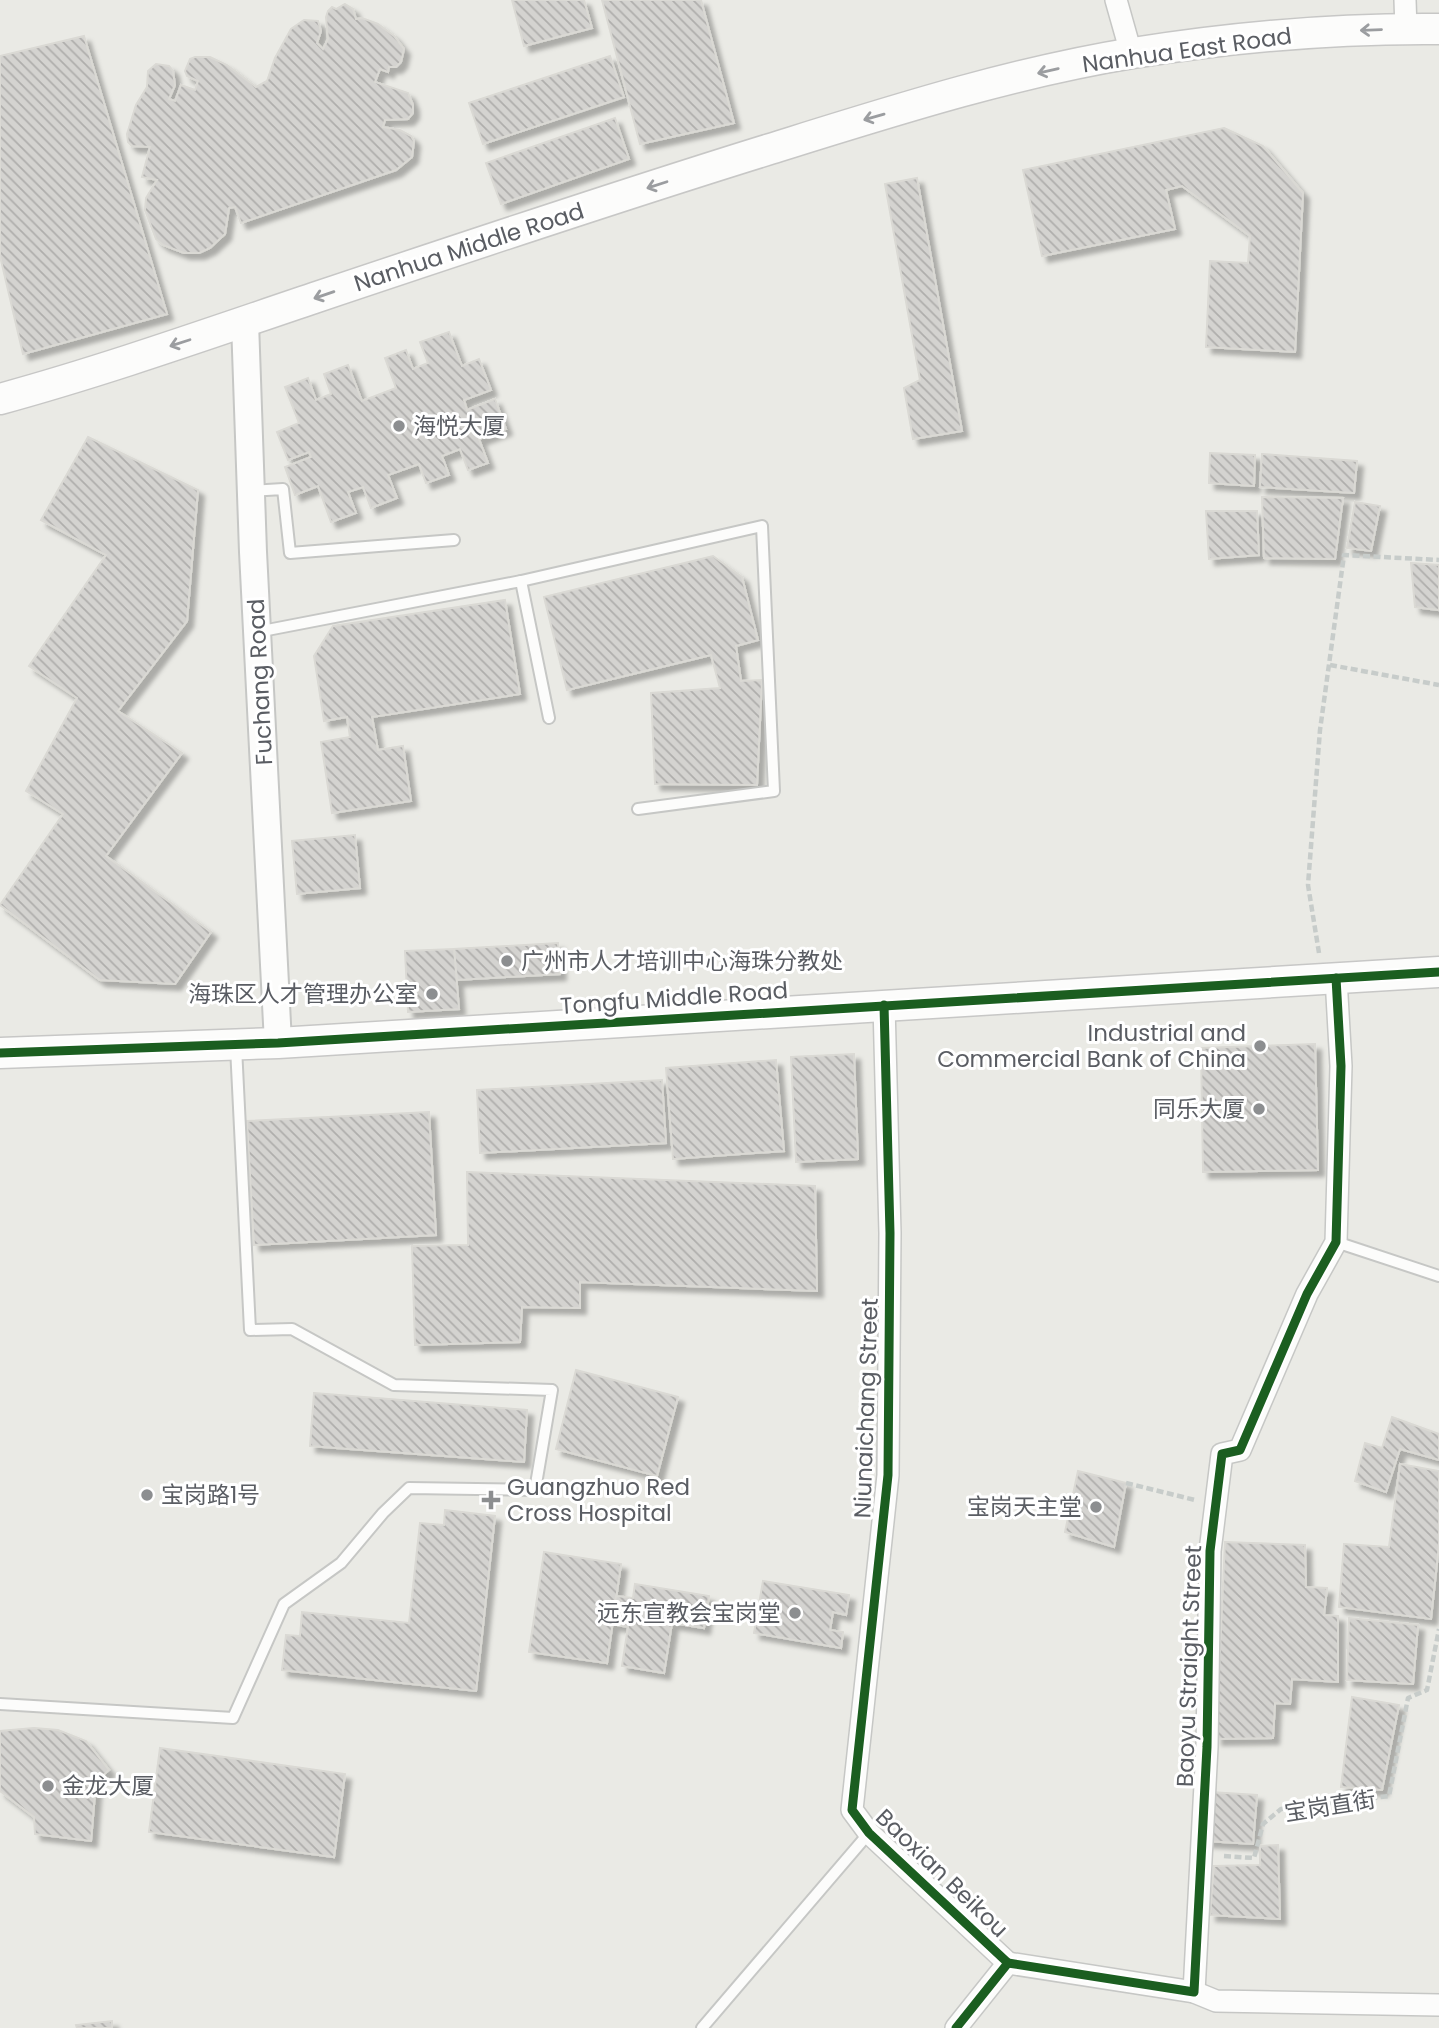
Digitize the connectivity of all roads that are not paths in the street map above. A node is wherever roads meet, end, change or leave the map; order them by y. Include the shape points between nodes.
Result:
1 (1116, 0) edge
2 (1406, 14) edge
3 (1439, 29) edge
4 (1131, 53) junction
5 (940, 98) joint
6 (244, 322) junction
7 (0, 399) edge
8 (251, 491) junction
9 (454, 540) dead end
10 (521, 580) junction
11 (257, 632) junction
12 (549, 718) dead end
13 (638, 809) dead end
14 (1439, 972) edge
15 (1337, 978) junction
16 (884, 1005) junction
17 (278, 1043) junction
18 (236, 1044) junction
19 (0, 1053) edge
20 (1336, 1242) junction
21 (1439, 1276) edge
22 (0, 1704) edge
23 (852, 1810) joint
24 (869, 1833) junction
25 (1008, 1963) junction
26 (1194, 1992) junction
27 (1439, 2005) edge
28 (702, 2028) edge
29 (956, 2028) edge

1 - 4 street
2 - 3 main road, Nanhua East Road
2 -> 4 main road, Nanhua East Road
4 -> 5 main road, Nanhua East Road
5 -> 6 main road, Nanhua Middle Road via 695,172
6 -> 7 main road, Nanhua Middle Road
6 - 8 street, Fuchang Road
8 - 9 lane via 283,489 290,553
8 - 11 street, Fuchang Road
10 - 11 lane
10 - 12 lane
10 - 13 lane via 762,526 774,791
11 - 17 street, Fuchang Road
14 - 15 main road, Tongfu Middle Road
15 - 16 main road, Tongfu Middle Road
15 - 20 street, Baoyu Straight Street via 1341,1066
16 - 17 main road, Tongfu Middle Road
16 - 23 street, Niunaichang Street via 890,1233 888,1475
17 - 18 main road, Tongfu Middle Road
18 - 19 main road, Tongfu Middle Road
18 - 22 lane via 250,1330 292,1329 394,1385 552,1390 535,1490 409,1488 341,1563 284,1604 233,1718
20 - 21 lane
20 - 26 street, Baoyu Straight Street via 1307,1294 1240,1450 1222,1454 1210,1551 1207,1747
23 - 24 street, Baoxian Beikou
24 - 25 street, Baoxian Beikou
24 - 28 lane
25 - 26 street
25 - 29 street, Baoxian Beikou
26 - 27 street via 1216,2001

